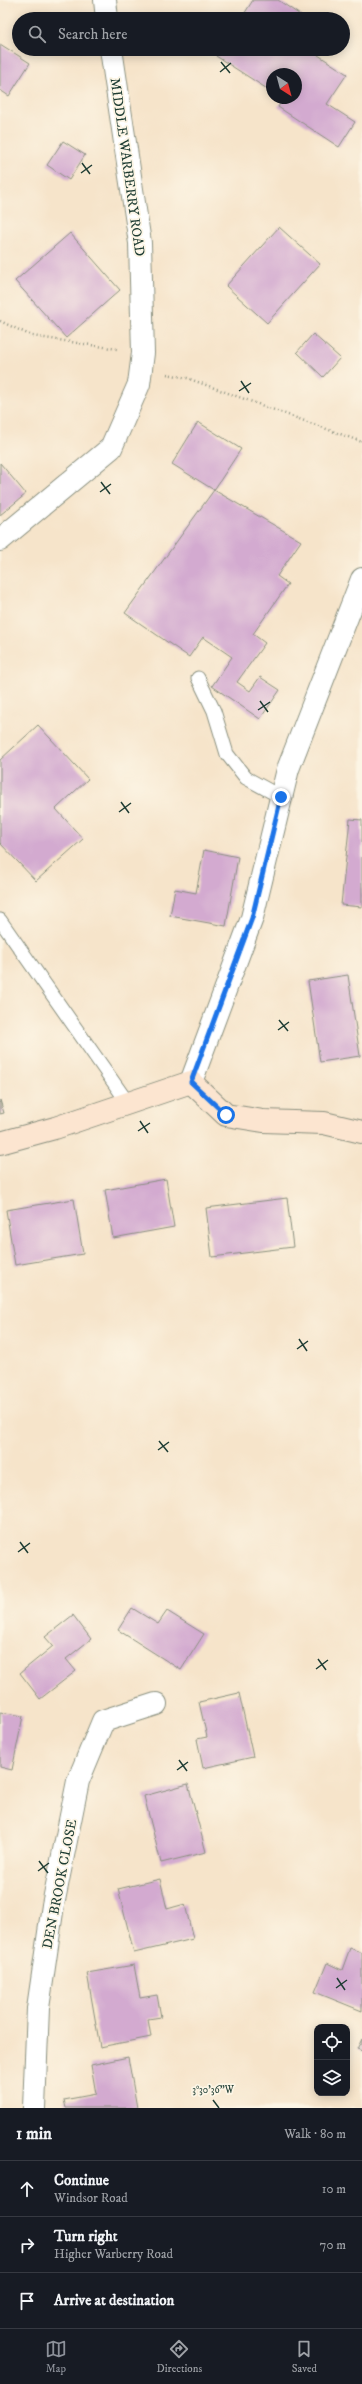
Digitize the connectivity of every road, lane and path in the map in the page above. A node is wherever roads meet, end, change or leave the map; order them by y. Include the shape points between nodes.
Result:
1 (105, 0) edge
2 (106, 12) edge
3 (112, 56) edge
4 (0, 321) edge
5 (142, 361) junction
6 (362, 442) edge
7 (0, 540) edge
8 (362, 579) edge
9 (198, 678) dead end
10 (281, 797) junction
11 (0, 920) edge
12 (191, 1082) junction
13 (128, 1103) junction
14 (362, 1132) edge
15 (0, 1143) edge
16 (156, 1704) dead end
17 (34, 2108) edge

1 - 2 street
3 - 5 street, MIDDLE WARBERRY ROAD via 140,243
4 - 5 path via 32,336
5 - 6 path
5 - 7 street, MIDDLE WARBERRY ROAD via 134,396 112,448
8 - 10 street via 288,768
9 - 10 lane via 214,711 227,754 246,778
10 - 12 street via 252,918
11 - 13 lane
12 - 13 street
12 - 14 street via 226,1115 263,1121 324,1123
13 - 15 street via 55,1128
16 - 17 street, DEN BROOK CLOSE via 103,1721 78,1781 53,1905 38,2008

